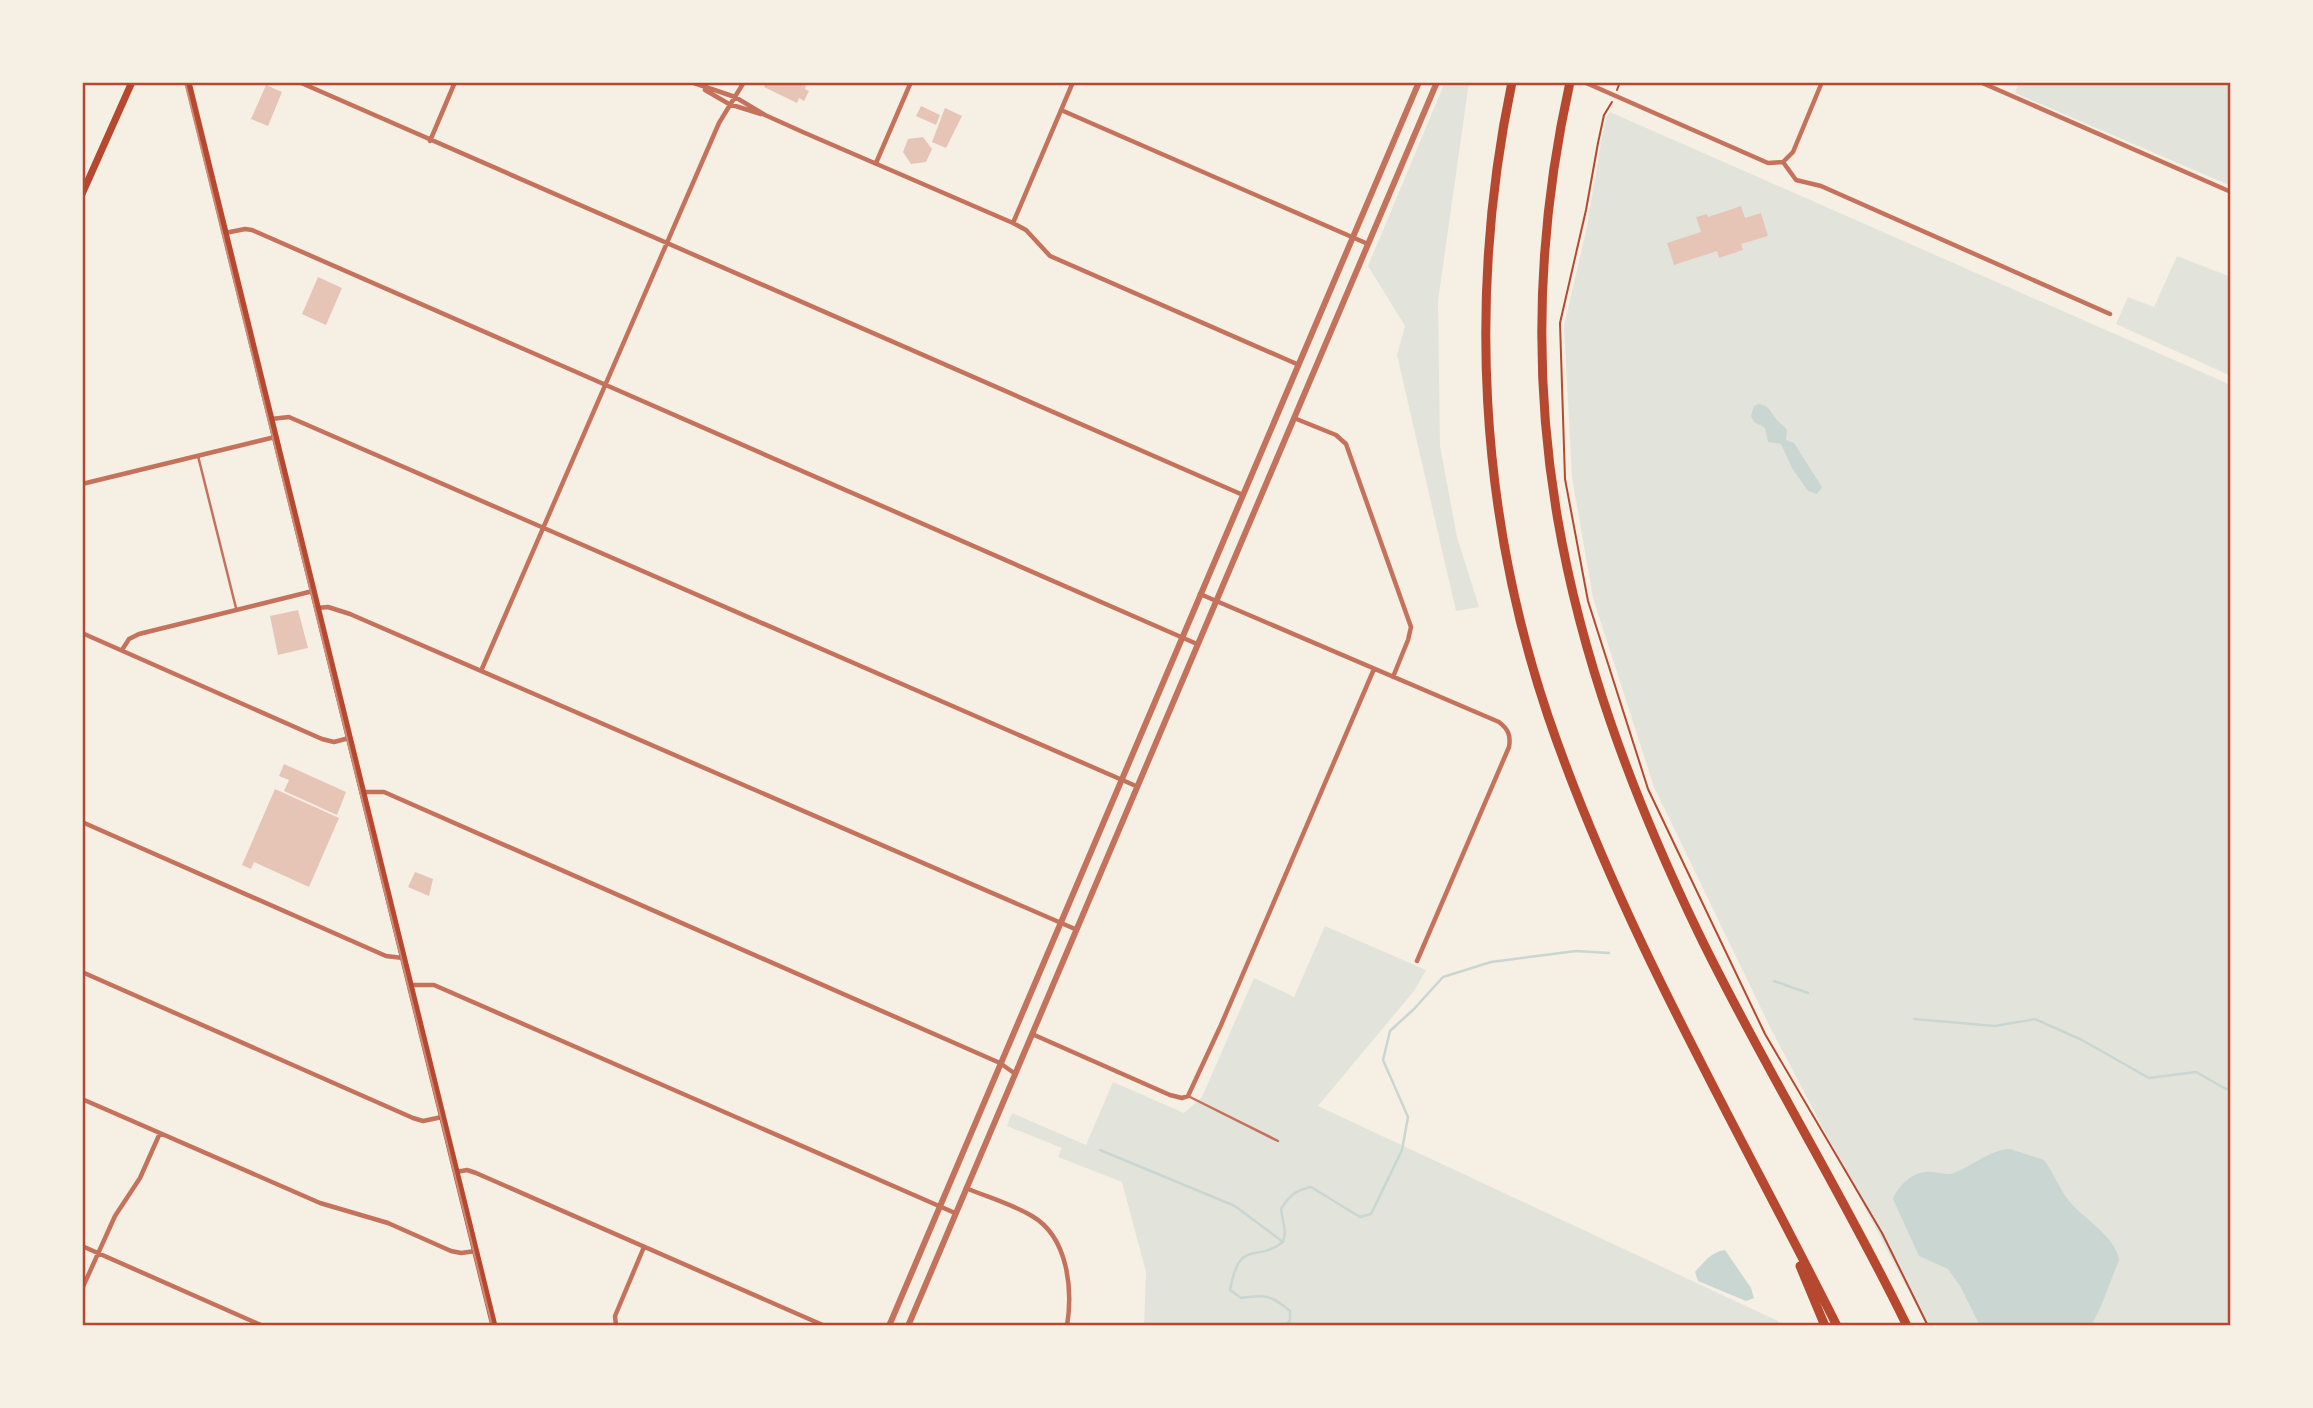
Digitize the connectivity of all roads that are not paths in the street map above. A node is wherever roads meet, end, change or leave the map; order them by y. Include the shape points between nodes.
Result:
1 (132, 82) edge
2 (188, 82) edge
3 (299, 82) edge
4 (455, 82) edge
5 (691, 82) edge
6 (744, 82) edge
7 (911, 82) edge
8 (1073, 82) edge
9 (1419, 82) edge
10 (1437, 82) edge
11 (1512, 82) edge
12 (1570, 82) edge
13 (1584, 82) edge
14 (1822, 82) edge
15 (1980, 82) edge
16 (699, 86) junction
17 (735, 97) junction
18 (729, 104) junction
19 (1061, 110) junction
20 (765, 115) junction
21 (430, 141) junction
22 (1783, 162) junction
23 (876, 163) junction
24 (2231, 192) edge
25 (82, 194) edge
26 (1013, 223) junction
27 (225, 233) junction
28 (1353, 238) junction
29 (667, 243) junction
30 (1368, 244) junction
31 (2110, 314) dead end
32 (1298, 365) junction
33 (606, 386) junction
34 (1294, 418) junction
35 (270, 419) junction
36 (275, 437) junction
37 (198, 456) junction
38 (82, 484) edge
39 (1243, 495) junction
40 (543, 528) junction
41 (313, 591) junction
42 (1200, 594) junction
43 (1216, 600) junction
44 (317, 608) junction
45 (237, 611) junction
46 (82, 633) edge
47 (1182, 637) junction
48 (1197, 644) junction
49 (122, 650) junction
50 (1374, 669) junction
51 (481, 671) junction
52 (1393, 677) junction
53 (349, 738) junction
54 (1121, 781) junction
55 (1136, 786) junction
56 (362, 792) junction
57 (82, 822) edge
58 (1060, 923) junction
59 (1075, 929) junction
60 (403, 958) junction
61 (1417, 961) dead end
62 (82, 972) edge
63 (410, 985) junction
64 (1030, 1034) junction
65 (1000, 1063) junction
66 (1014, 1073) junction
67 (1188, 1096) junction
68 (82, 1099) edge
69 (442, 1116) junction
70 (160, 1133) junction
71 (1278, 1141) dead end
72 (455, 1172) junction
73 (966, 1188) junction
74 (1774, 1203) junction
75 (940, 1206) junction
76 (955, 1213) junction
77 (82, 1246) edge
78 (644, 1247) junction
79 (475, 1251) junction
80 (98, 1254) junction
81 (82, 1289) edge
82 (263, 1326) edge
83 (494, 1326) edge
84 (615, 1326) edge
85 (825, 1326) edge
86 (889, 1326) edge
87 (908, 1326) edge
88 (1067, 1326) edge
89 (1825, 1326) edge
90 (1837, 1326) edge
91 (1907, 1326) edge

1 - 25 main road
2 - 27 main road
3 - 21 street
4 - 21 street
5 - 16 street
6 - 17 street
7 - 23 street
8 - 19 street
9 - 28 street
10 - 30 street
11 - 74 highway via 1492,205 1485,341 1493,471 1519,613 1548,714 1602,857 1674,1010
12 - 91 highway via 1550,181 1541,343 1552,490 1576,613 1607,716 1659,848 1724,981
13 - 22 street via 1768,163
14 - 22 street via 1793,152
15 - 24 street
16 - 17 street
16 - 18 street
17 - 18 street
17 - 20 street
18 - 20 street
18 - 29 street
19 - 26 street
19 - 28 street
20 - 23 street
21 - 29 street
22 - 31 street via 1796,180
23 - 26 street
26 - 32 street via 1050,256
27 - 33 street via 252,230
27 - 35 main road
28 - 30 street
28 - 32 street
29 - 33 street
29 - 39 street
30 - 34 street
32 - 39 street
33 - 40 street
33 - 47 street
34 - 43 street
34 - 52 street via 1336,435 1346,444 1411,627
35 - 36 main road
35 - 40 street via 289,417
36 - 37 street
36 - 41 main road
37 - 38 street
37 - 45 lane
39 - 42 street
40 - 51 street
40 - 54 street
41 - 44 main road
41 - 45 street
42 - 43 street
42 - 47 street
43 - 48 street
43 - 50 street
44 - 51 street via 350,614
44 - 53 main road
45 - 49 street via 133,636
46 - 49 street
47 - 48 street
47 - 54 street
48 - 55 street
49 - 53 street via 322,738 334,742
50 - 52 street
50 - 67 street
51 - 58 street
52 - 61 street via 1499,722 1510,735 1509,747
53 - 56 main road
54 - 55 street
54 - 58 street
55 - 59 street
56 - 60 main road
56 - 65 street via 384,792
57 - 60 street via 386,956
58 - 59 street
58 - 65 street
59 - 64 street
60 - 63 main road
62 - 69 street via 413,1118 423,1121
63 - 69 main road
63 - 75 street via 433,985
64 - 66 street
64 - 67 street via 1170,1096
65 - 66 street
65 - 75 street
66 - 73 street
67 - 71 lane
68 - 70 street
69 - 72 main road
70 - 79 street via 320,1203 388,1223 451,1251
70 - 80 street
72 - 78 street via 477,1173
72 - 79 main road
73 - 76 street
73 - 88 street via 1032,1216 1052,1236 1069,1284
74 - 89 highway
74 - 90 highway
75 - 76 street
75 - 86 street
76 - 87 street
77 - 80 street
78 - 84 street
78 - 85 street
79 - 83 main road
80 - 81 street
80 - 82 street

